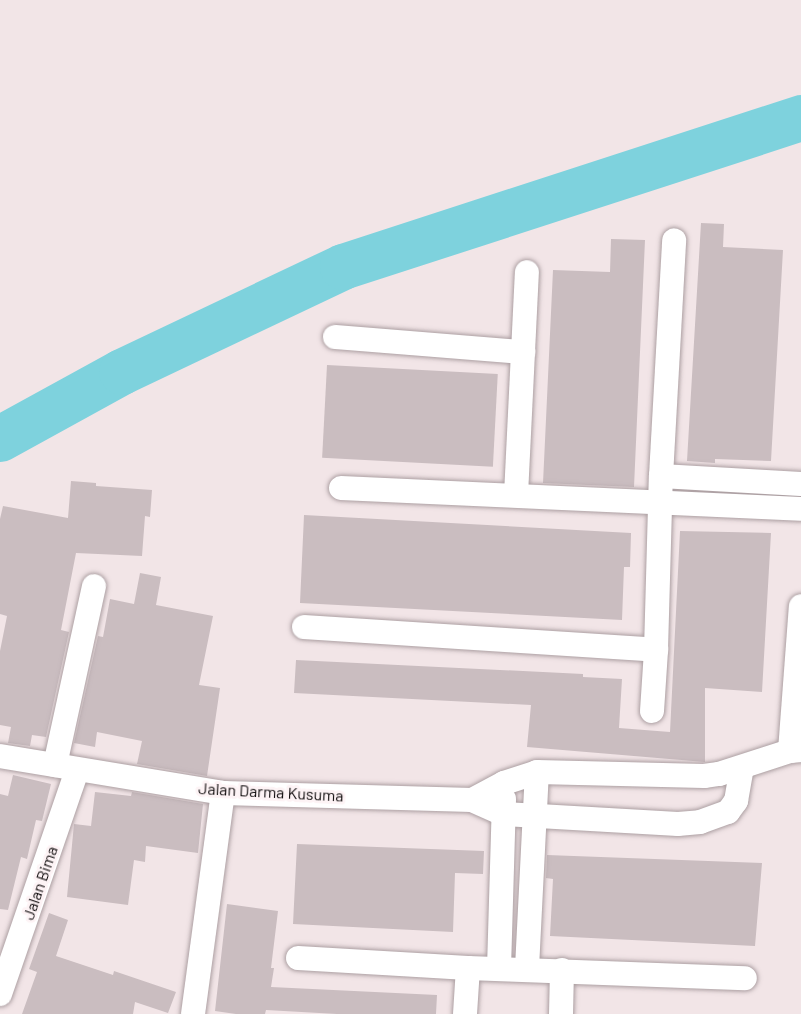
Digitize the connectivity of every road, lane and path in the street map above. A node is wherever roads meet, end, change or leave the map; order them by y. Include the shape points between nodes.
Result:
1 (674, 240) dead end
2 (528, 272) dead end
3 (335, 337) dead end
4 (523, 352) junction
5 (661, 476) junction
6 (801, 484) edge
7 (341, 488) dead end
8 (516, 495) junction
9 (661, 503) junction
10 (801, 509) edge
11 (94, 586) dead end
12 (801, 606) edge
13 (304, 627) dead end
14 (656, 650) junction
15 (652, 711) dead end
16 (796, 751) edge
17 (0, 756) edge
18 (66, 768) junction
19 (742, 768) junction
20 (537, 772) junction
21 (504, 783) junction
22 (223, 793) junction
23 (472, 800) junction
24 (504, 814) junction
25 (535, 814) junction
26 (298, 958) dead end
27 (468, 968) junction
28 (499, 968) junction
29 (527, 968) junction
30 (562, 970) junction
31 (745, 978) dead end
32 (0, 994) edge
33 (194, 1014) edge
34 (465, 1014) edge
35 (561, 1014) edge

1 - 5 street
2 - 4 street
3 - 4 street
4 - 8 street
5 - 6 street
5 - 9 street
7 - 8 street
8 - 9 street
9 - 10 street
9 - 14 street
11 - 18 street, Jalan Bima
12 - 16 street
13 - 14 street
14 - 15 street
16 - 19 street, Jalan Darma Kusuma
17 - 18 street, Jalan Darma Kusuma
18 - 22 street, Jalan Darma Kusuma
18 - 32 street, Jalan Bima
19 - 20 street, Jalan Darma Kusuma via 704,776
19 - 25 street, Jalan Darma Kusuma via 736,801 728,812 700,822 678,824
20 - 21 street, Jalan Darma Kusuma
20 - 25 street
21 - 23 street, Jalan Darma Kusuma
21 - 24 street
22 - 23 street, Jalan Darma Kusuma
22 - 33 street
23 - 24 street, Jalan Darma Kusuma
24 - 25 street, Jalan Darma Kusuma
24 - 28 street
25 - 29 street
26 - 27 street
27 - 28 street
27 - 34 street
28 - 29 street
29 - 30 street
30 - 31 street
30 - 35 street

